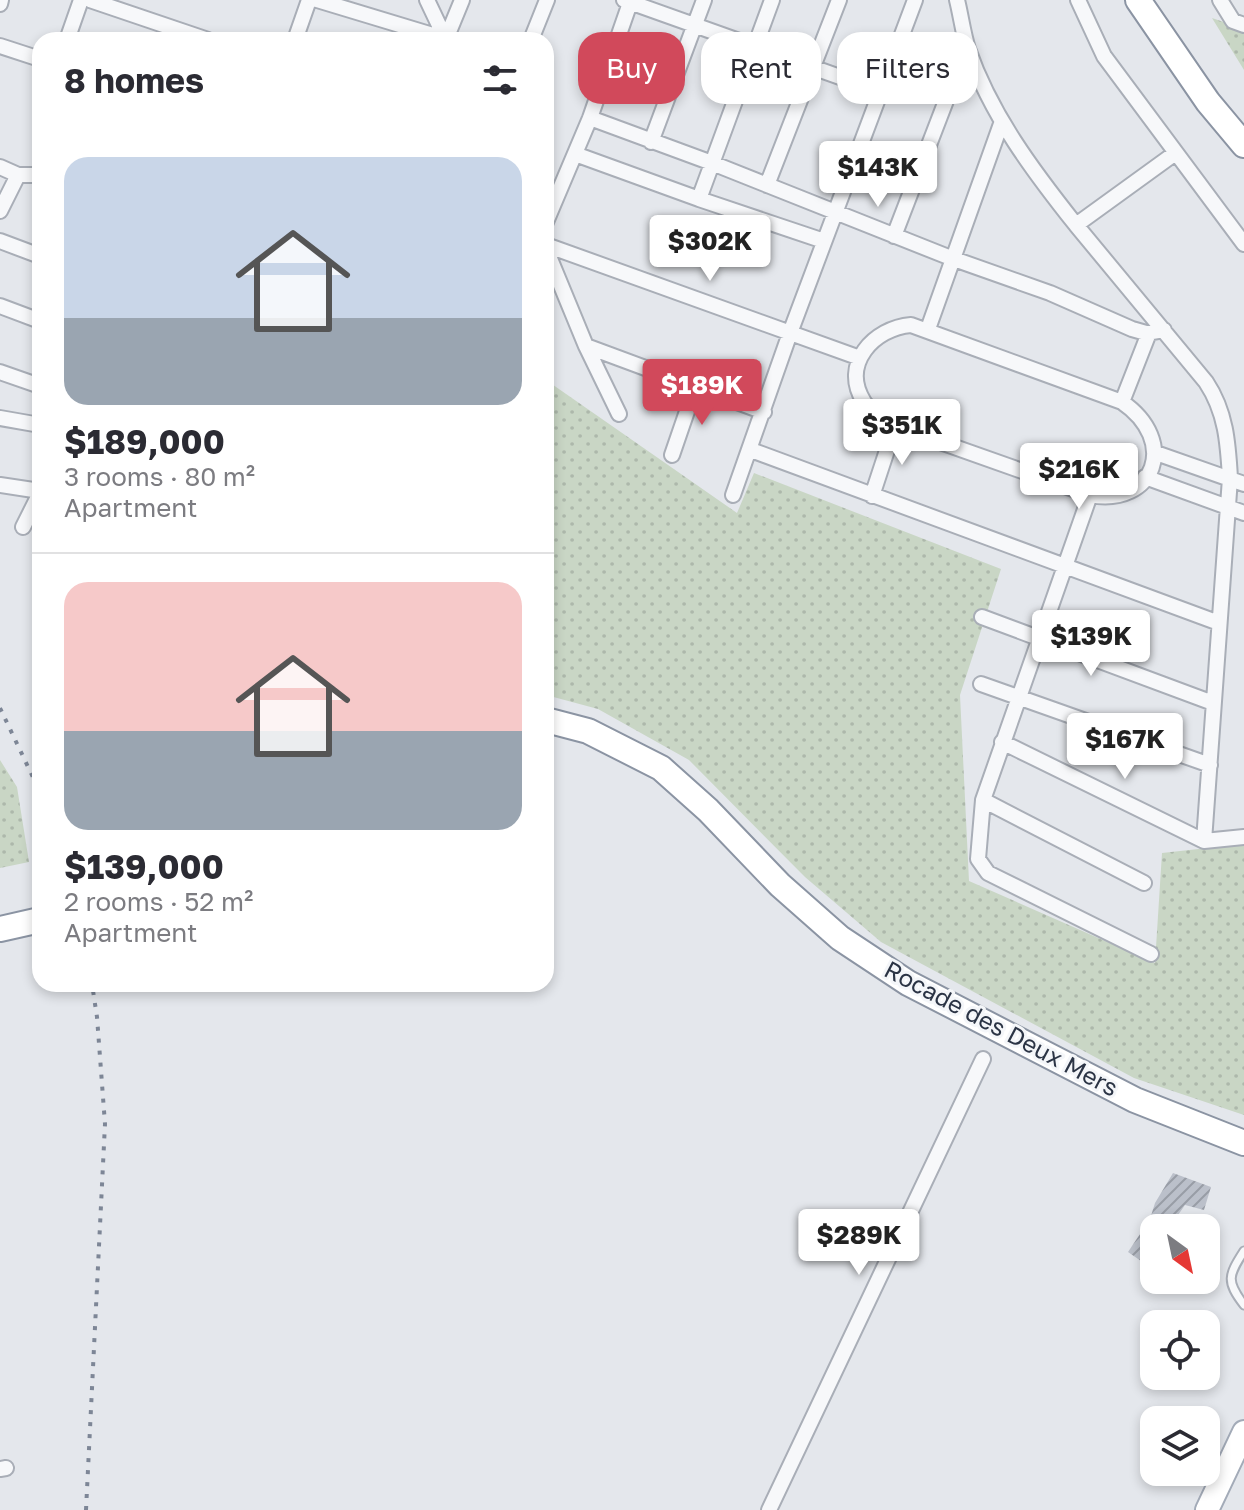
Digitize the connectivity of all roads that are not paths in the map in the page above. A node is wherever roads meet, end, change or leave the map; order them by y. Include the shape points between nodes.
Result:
1 (81, 0) edge
2 (90, 0) edge
3 (309, 0) edge
4 (317, 0) edge
5 (427, 0) edge
6 (462, 0) edge
7 (547, 0) edge
8 (704, 0) edge
9 (772, 0) edge
10 (839, 0) edge
11 (915, 0) edge
12 (957, 0) edge
13 (1078, 0) edge
14 (1138, 0) edge
15 (1220, 0) edge
16 (628, 1) edge
17 (333, 2) edge
18 (1244, 25) edge
19 (694, 26) junction
20 (70, 32) edge
21 (184, 32) edge
22 (298, 32) edge
23 (425, 32) edge
24 (443, 32) edge
25 (449, 32) edge
26 (534, 32) edge
27 (711, 32) edge
28 (760, 32) edge
29 (904, 32) edge
30 (964, 32) edge
31 (0, 46) edge
32 (821, 49) edge
33 (32, 56) edge
34 (978, 70) edge
35 (733, 104) edge
36 (800, 104) edge
37 (877, 104) edge
38 (945, 104) edge
39 (590, 118) junction
40 (1002, 121) junction
41 (651, 142) junction
42 (1244, 145) edge
43 (575, 154) junction
44 (1174, 154) junction
45 (712, 163) junction
46 (0, 167) edge
47 (18, 175) junction
48 (32, 175) edge
49 (767, 185) junction
50 (699, 199) junction
51 (554, 203) edge
52 (0, 211) edge
53 (836, 213) junction
54 (1076, 225) junction
55 (894, 236) junction
56 (0, 241) edge
57 (824, 241) junction
58 (1244, 244) edge
59 (554, 250) edge
60 (32, 253) edge
61 (951, 258) junction
62 (554, 267) edge
63 (0, 306) edge
64 (32, 318) edge
65 (928, 329) junction
66 (1156, 331) junction
67 (790, 333) junction
68 (586, 346) junction
69 (860, 358) junction
70 (0, 372) edge
71 (32, 383) edge
72 (696, 385) junction
73 (1122, 402) junction
74 (764, 412) junction
75 (619, 414) dead end
76 (0, 418) edge
77 (32, 424) edge
78 (895, 426) junction
79 (751, 450) junction
80 (1156, 453) junction
81 (672, 455) dead end
82 (1145, 477) junction
83 (1237, 481) edge
84 (0, 485) edge
85 (32, 491) edge
86 (733, 495) dead end
87 (1090, 495) junction
88 (872, 496) junction
89 (1227, 507) junction
90 (32, 508) edge
91 (1244, 513) edge
92 (23, 527) dead end
93 (1064, 566) junction
94 (982, 617) dead end
95 (1219, 623) junction
96 (1038, 638) junction
97 (981, 684) dead end
98 (1019, 697) junction
99 (1213, 703) junction
100 (554, 722) edge
101 (1002, 742) junction
102 (1210, 765) junction
103 (983, 800) junction
104 (1244, 837) edge
105 (1204, 841) junction
106 (1144, 883) dead end
107 (32, 922) edge
108 (0, 929) edge
109 (1151, 954) dead end
110 (983, 1059) dead end
111 (1244, 1143) edge
112 (1244, 1251) edge
113 (1244, 1305) edge
114 (1244, 1432) edge
115 (769, 1510) edge
116 (1207, 1510) edge

1 - 20 street
2 - 21 street
3 - 22 street
4 - 17 street
5 - 24 street
6 - 25 street
7 - 26 street
8 - 19 street
9 - 28 street
10 - 32 street
11 - 29 street
12 - 30 street
13 - 44 street via 1104,56
14 - 42 highway
15 - 18 street via 1233,21
16 - 19 street
16 - 39 street
17 - 23 street
19 - 27 street
19 - 41 street
31 - 33 street
34 - 40 street
35 - 45 street
36 - 49 street
37 - 53 street
38 - 55 street
39 - 41 street
39 - 43 street
40 - 54 street
40 - 61 street
41 - 45 street
43 - 50 street
43 - 51 street
44 - 54 street
44 - 58 street
45 - 49 street
45 - 50 street
46 - 47 street
47 - 48 street
47 - 52 street
49 - 53 street
50 - 57 street
53 - 55 street
53 - 57 street
54 - 66 street
55 - 61 street
56 - 60 street
57 - 67 street
59 - 67 street
61 - 65 street
61 - 66 street via 1132,329
62 - 68 street
63 - 64 street
65 - 69 street via 894,326 865,347
65 - 73 street
66 - 73 street
66 - 83 street via 1217,399
67 - 69 street
67 - 74 street
68 - 72 street
68 - 75 street
69 - 78 street via 856,370 863,399
70 - 71 street
72 - 74 street
72 - 81 street
73 - 80 street via 1144,420
74 - 79 street
76 - 77 street
78 - 87 street
78 - 88 street
79 - 86 street
79 - 88 street
80 - 82 street
80 - 83 street
82 - 87 street via 1118,496
82 - 89 street
83 - 89 street
84 - 85 street
87 - 93 street
88 - 93 street
89 - 91 street
89 - 95 street
90 - 92 street
93 - 95 street
93 - 96 street
94 - 96 street
95 - 99 street
96 - 98 street
96 - 99 street
97 - 98 street
98 - 101 street
98 - 102 street
99 - 102 street
100 - 111 highway, Rocade des Deux Mers via 588,731 661,768 840,938 908,983 1122,1094
101 - 103 street
101 - 105 street
102 - 105 street
103 - 106 street
103 - 109 street via 978,859 988,873
104 - 105 street
107 - 108 highway
110 - 115 street
112 - 113 lane via 1231,1271 1231,1288
114 - 116 main road

